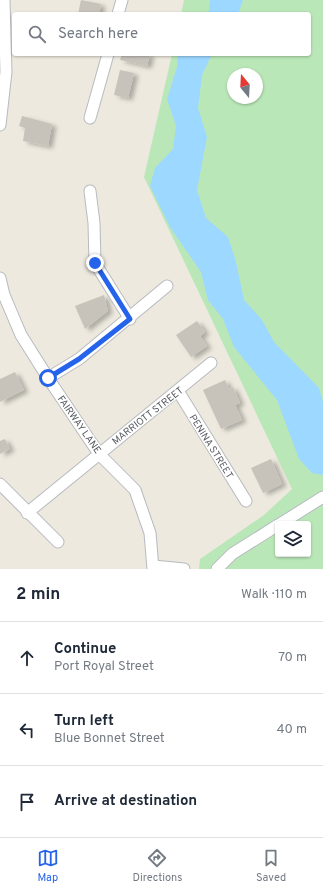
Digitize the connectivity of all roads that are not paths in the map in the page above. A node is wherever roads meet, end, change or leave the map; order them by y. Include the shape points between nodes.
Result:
1 (4, 0) edge
2 (122, 0) edge
3 (119, 12) edge
4 (107, 56) edge
5 (2, 87) edge
6 (90, 118) dead end
7 (0, 125) edge
8 (90, 191) dead end
9 (0, 278) edge
10 (167, 286) dead end
11 (130, 319) junction
12 (211, 363) dead end
13 (48, 378) junction
14 (178, 391) junction
15 (99, 454) junction
16 (0, 484) edge
17 (323, 497) edge
18 (246, 501) dead end
19 (27, 513) junction
20 (285, 521) edge
21 (275, 527) edge
22 (58, 542) dead end
23 (153, 568) edge
24 (184, 569) edge
25 (217, 569) edge

1 - 5 street via 6,72
2 - 3 street
4 - 6 street
5 - 7 street
8 - 11 street via 95,263
9 - 13 street, FAIRWAY LANE via 4,295 21,335
10 - 11 street
11 - 13 street via 79,359
12 - 14 street, MARRIOTT STREET
13 - 15 street, FAIRWAY LANE
14 - 15 street, MARRIOTT STREET
14 - 18 street, PENINA STREET
15 - 19 street, MARRIOTT STREET
15 - 23 street, FAIRWAY LANE via 135,490 150,533
16 - 19 street
17 - 20 street
19 - 22 street
21 - 25 street via 232,554
23 - 24 street

